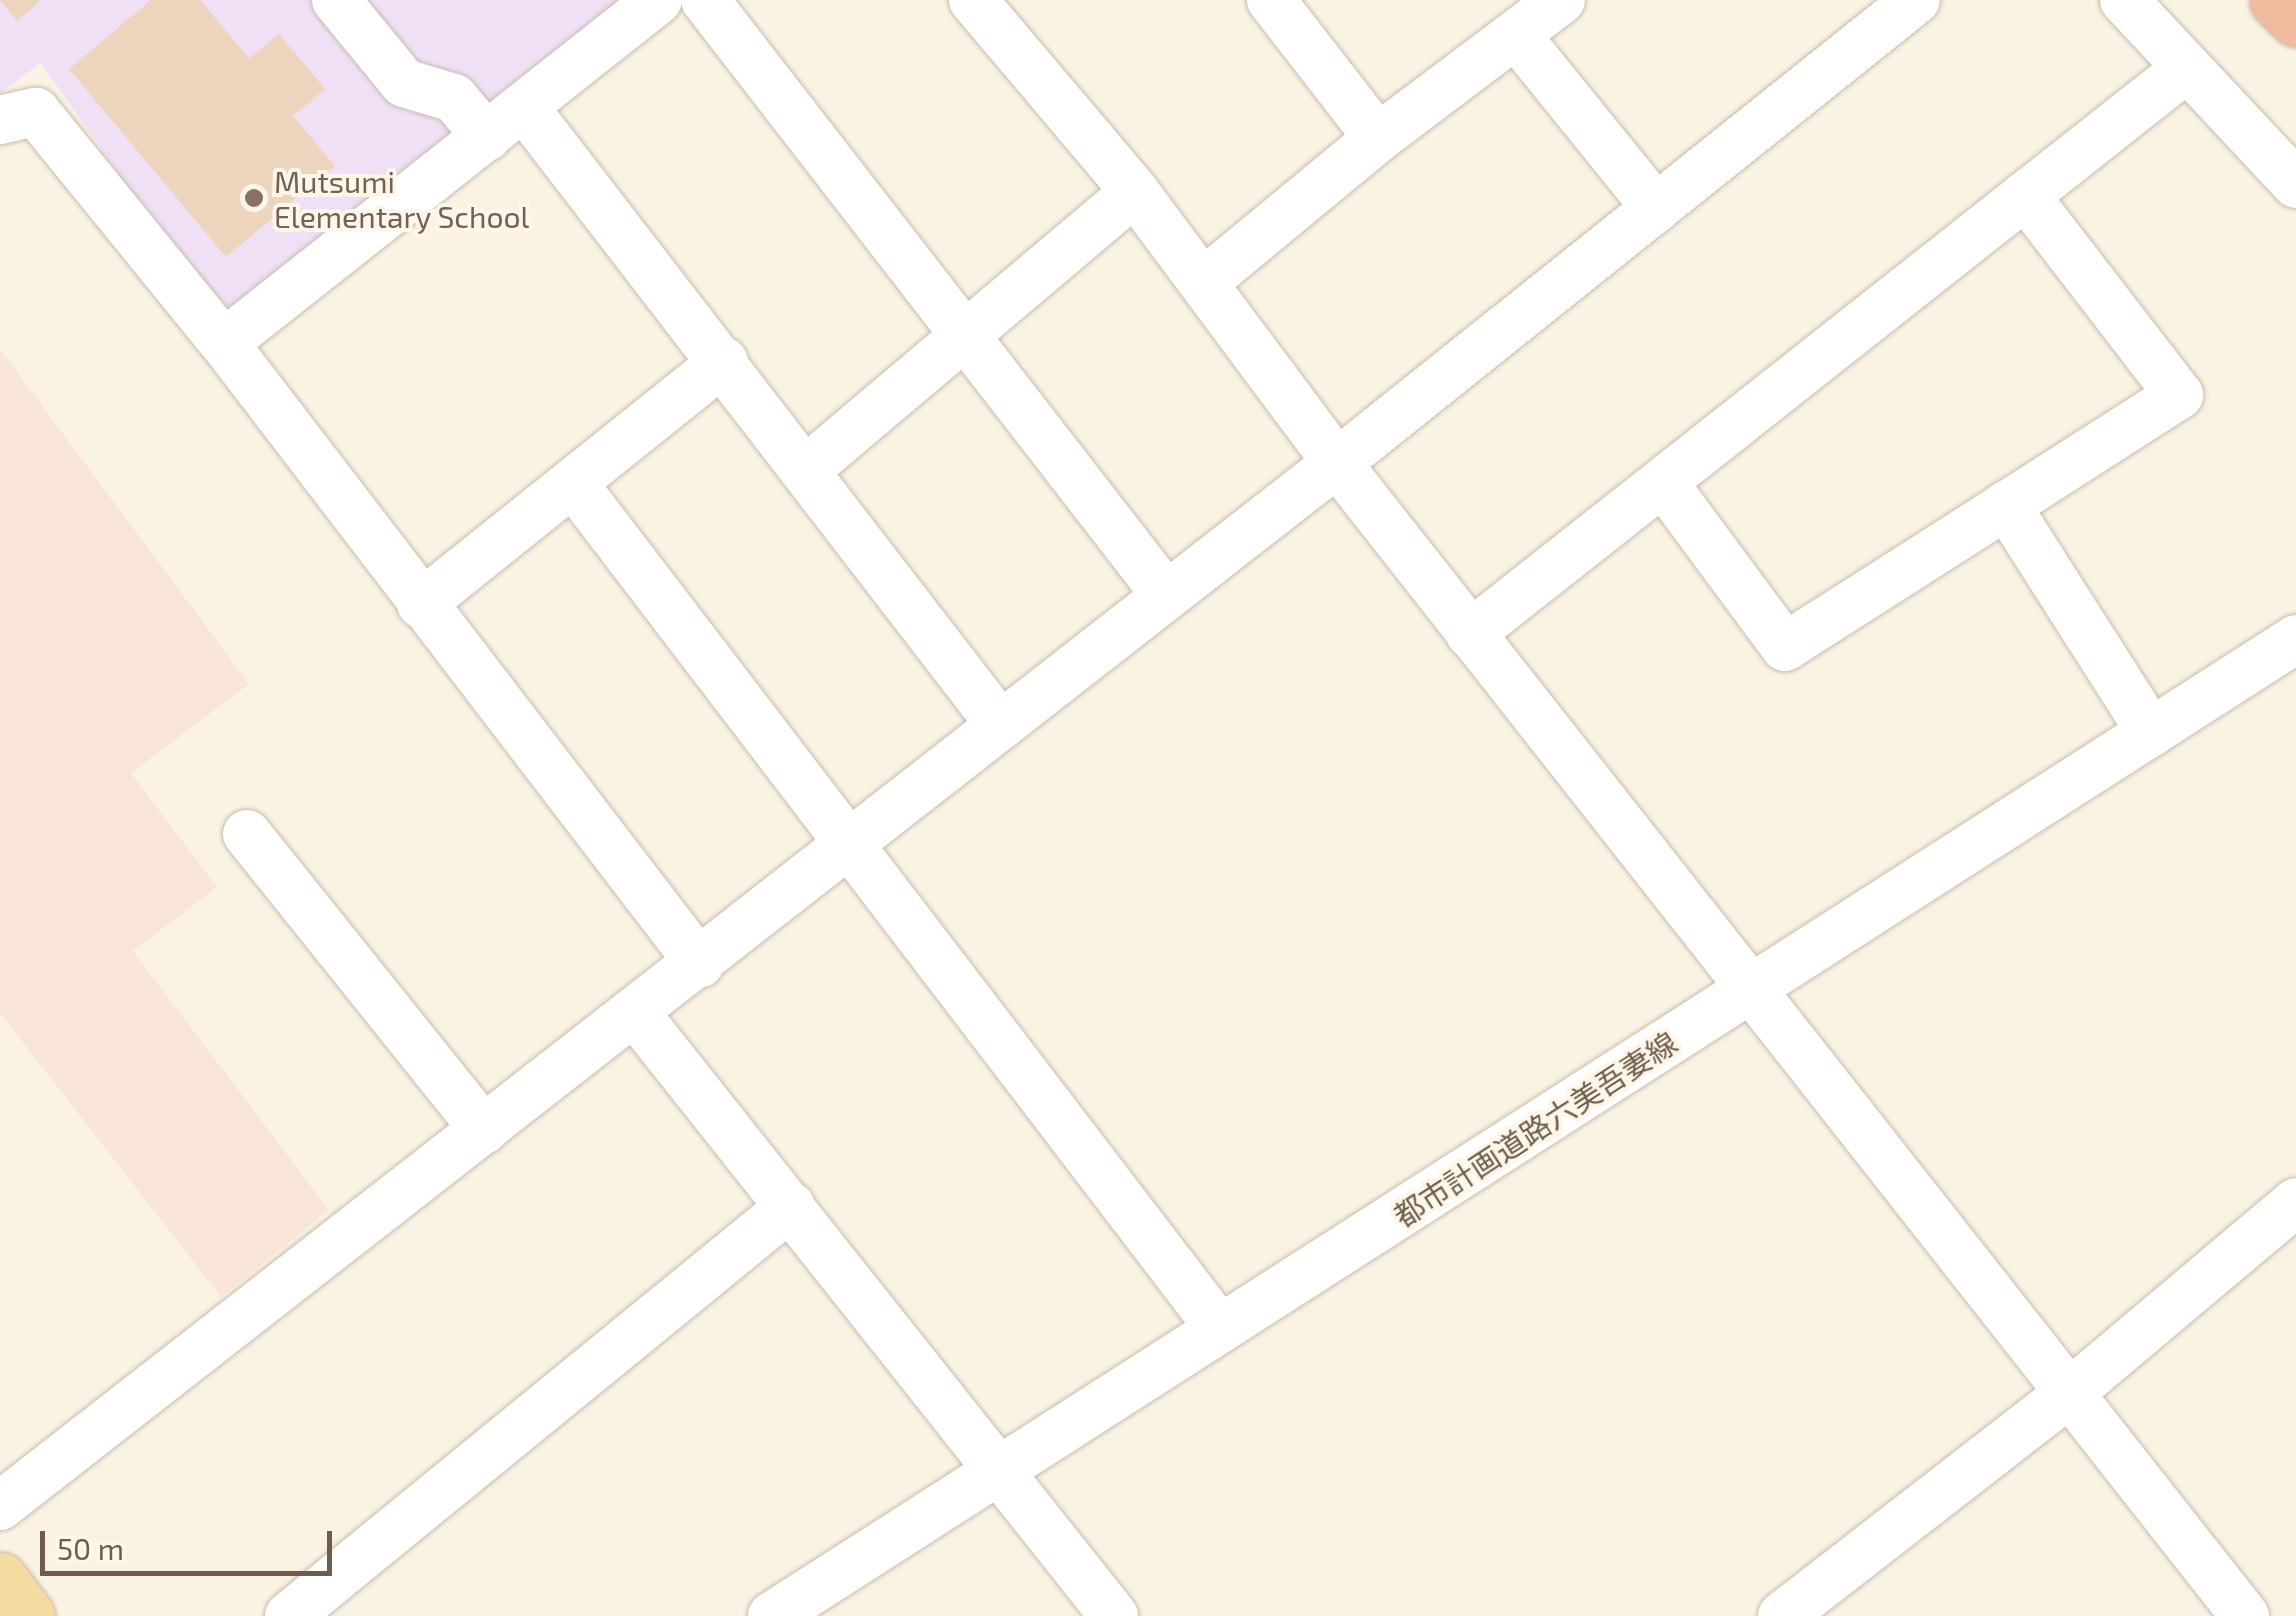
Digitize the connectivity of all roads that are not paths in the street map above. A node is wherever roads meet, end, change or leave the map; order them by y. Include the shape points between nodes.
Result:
1 (336, 0) edge
2 (658, 0) edge
3 (705, 0) edge
4 (973, 0) edge
5 (1270, 0) edge
6 (1561, 0) edge
7 (1916, 0) edge
8 (2124, 0) edge
9 (2277, 0) edge
10 (2296, 19) edge
11 (1516, 35) junction
12 (2186, 68) junction
13 (524, 107) junction
14 (0, 120) edge
15 (487, 137) junction
16 (1378, 138) junction
17 (2296, 184) edge
18 (1135, 192) junction
19 (2025, 195) junction
20 (1656, 208) junction
21 (1204, 282) junction
22 (967, 336) junction
23 (224, 342) junction
24 (724, 362) junction
25 (1337, 464) junction
26 (808, 468) junction
27 (1663, 482) junction
28 (572, 483) junction
29 (2006, 505) junction
30 (1166, 595) junction
31 (421, 604) junction
32 (1470, 634) junction
33 (2296, 639) edge
34 (1000, 726) junction
35 (2151, 732) junction
36 (247, 834) dead end
37 (845, 846) junction
38 (700, 964) junction
39 (1750, 991) junction
40 (636, 1014) junction
41 (484, 1130) junction
42 (2296, 1202) edge
43 (791, 1206) junction
44 (1220, 1330) junction
45 (2066, 1396) junction
46 (999, 1471) junction
47 (0, 1506) edge
48 (0, 1580) edge
49 (27, 1616) edge
50 (288, 1616) edge
51 (772, 1616) edge
52 (1114, 1616) edge
53 (1782, 1616) edge
54 (2246, 1616) edge

1 - 15 street via 404,83 454,98
2 - 13 street
3 - 22 street
4 - 18 street
5 - 16 street
6 - 11 street
7 - 20 street
8 - 12 street
9 - 10 highway
11 - 16 street
11 - 20 street
12 - 17 street
12 - 19 street
13 - 15 street
13 - 24 street
14 - 23 street via 36,112
15 - 23 street
16 - 21 street
18 - 21 street
18 - 22 street
19 - 27 street
19 - 29 street via 2179,395
20 - 25 street
21 - 25 street
22 - 26 street
22 - 30 street
23 - 31 street
24 - 26 street
24 - 28 street
25 - 30 street
25 - 32 street
26 - 34 street
27 - 29 street via 1785,647
27 - 32 street
28 - 31 street
28 - 37 street
29 - 35 street
30 - 34 street
31 - 38 street
32 - 39 street
33 - 35 street, 都市計画道路六美吾妻線
34 - 37 street
35 - 39 street, 都市計画道路六美吾妻線
36 - 41 street
37 - 38 street
37 - 44 street
38 - 40 street
39 - 44 street, 都市計画道路六美吾妻線
39 - 45 street
40 - 41 street
40 - 43 street
41 - 47 street
42 - 45 street
43 - 46 street
43 - 50 street
44 - 46 street, 都市計画道路六美吾妻線
45 - 53 street
45 - 54 street
46 - 51 street, 都市計画道路六美吾妻線
46 - 52 street
48 - 49 main road

